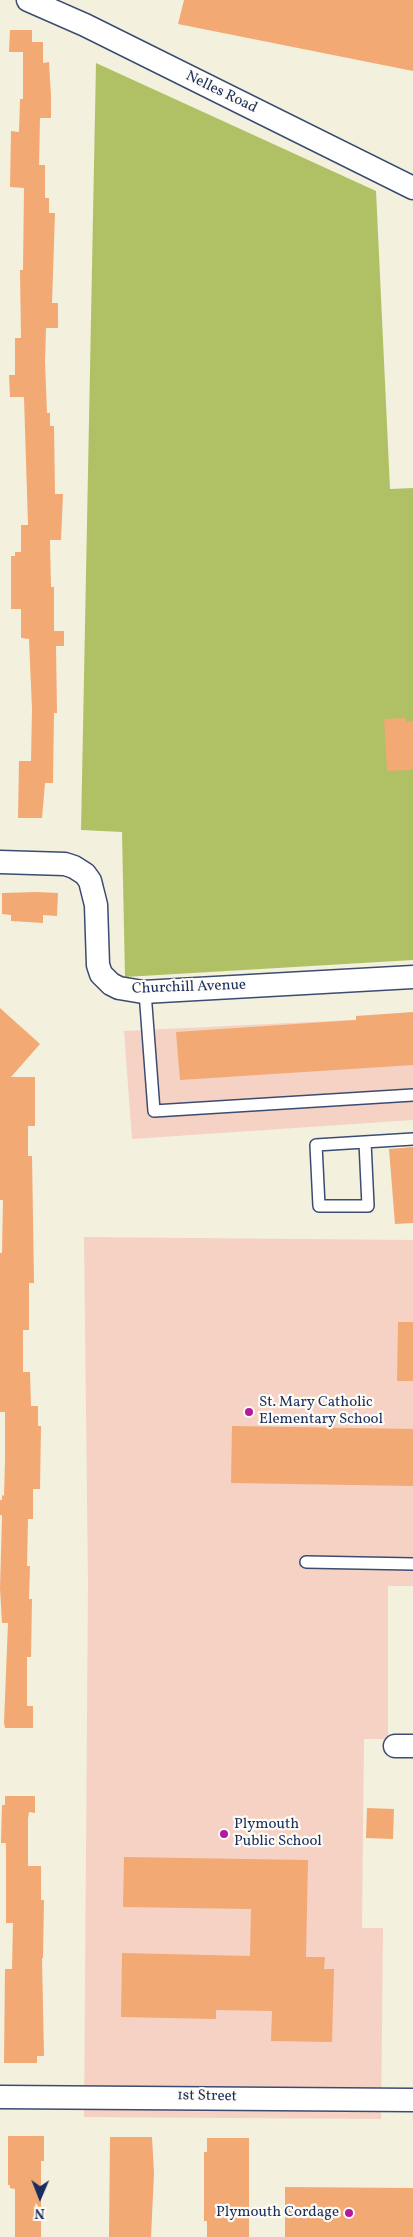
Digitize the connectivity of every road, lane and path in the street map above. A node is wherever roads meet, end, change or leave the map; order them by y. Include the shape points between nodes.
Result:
1 (28, 0) edge
2 (413, 188) edge
3 (0, 862) edge
4 (413, 977) edge
5 (145, 992) junction
6 (413, 1095) edge
7 (413, 1139) edge
8 (365, 1142) junction
9 (306, 1562) dead end
10 (413, 1564) edge
11 (0, 2097) edge
12 (413, 2100) edge

1 - 2 street, Nelles Road
3 - 5 street, Churchill Avenue via 65,864 81,870 95,894 97,956 102,974 119,988
4 - 5 street, Churchill Avenue
5 - 6 lane via 154,1111
7 - 8 lane
8 - 8 lane via 316,1144 319,1206 368,1206
9 - 10 lane
11 - 12 street, 1st Street

